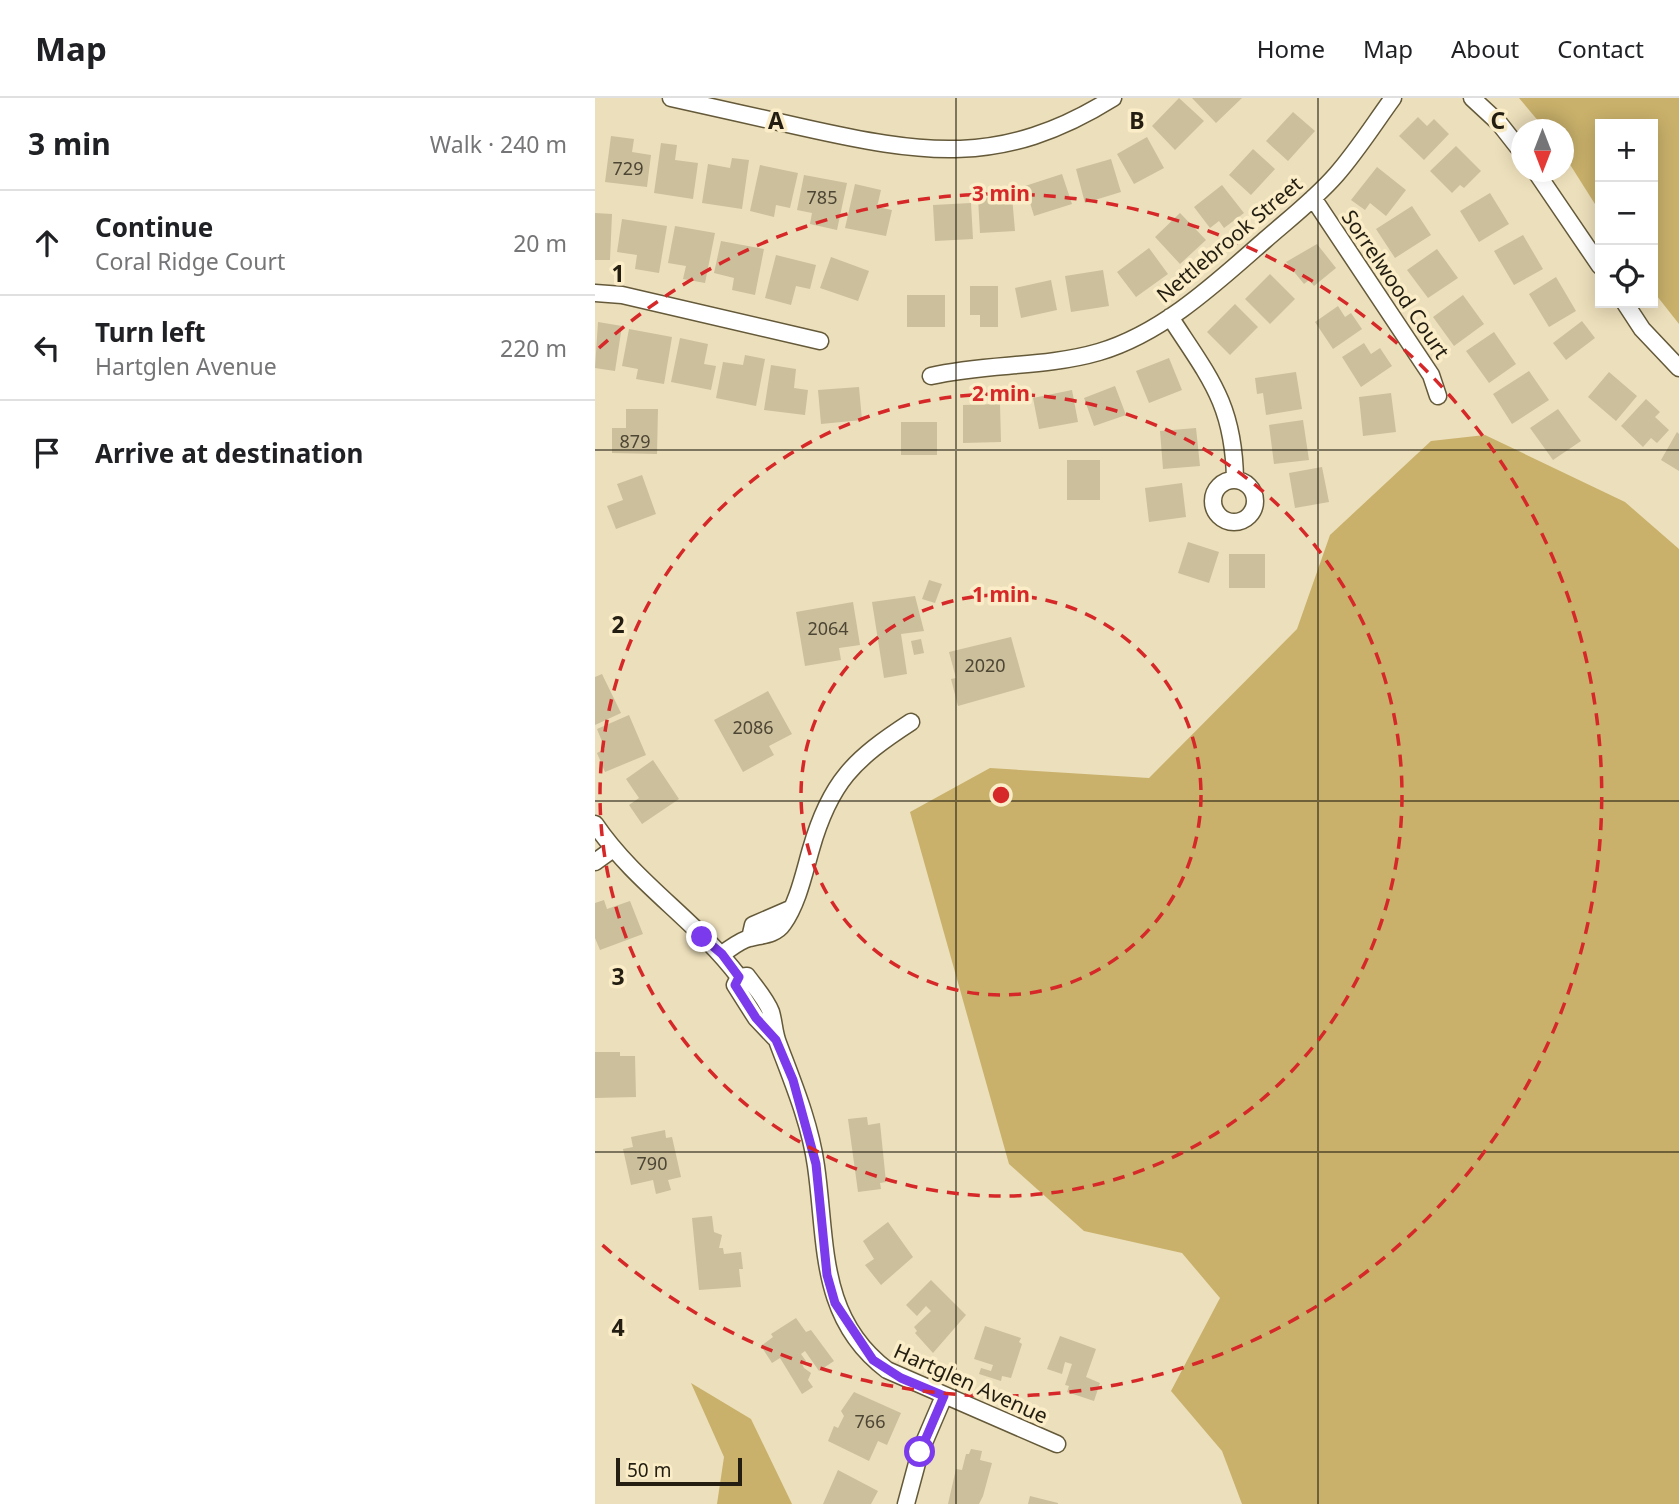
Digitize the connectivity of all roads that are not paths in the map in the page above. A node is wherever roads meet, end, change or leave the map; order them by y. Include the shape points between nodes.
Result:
1 (671, 98) edge
2 (1113, 98) edge
3 (1393, 98) edge
4 (1472, 98) edge
5 (1511, 138) edge
6 (1543, 182) edge
7 (1313, 198) junction
8 (1595, 260) edge
9 (595, 293) edge
10 (1628, 308) edge
11 (1170, 317) junction
12 (820, 341) dead end
13 (1679, 368) edge
14 (931, 376) dead end
15 (1438, 396) dead end
16 (1235, 480) dead end
17 (911, 722) dead end
18 (595, 824) edge
19 (613, 849) junction
20 (595, 862) edge
21 (722, 954) junction
22 (944, 1396) junction
23 (1057, 1444) dead end
24 (906, 1504) edge

1 - 2 street via 871,143 934,151 996,146 1028,138
3 - 7 street, Nettlebrook Street
4 - 5 street
6 - 8 street
7 - 11 street, Nettlebrook Street
7 - 15 street, Sorrelwood Court via 1431,375
9 - 12 street via 622,295
10 - 13 street
11 - 14 street, Nettlebrook Street via 1099,352
11 - 16 street via 1214,384 1228,415
17 - 21 street via 862,755 839,783 822,815 790,909 754,925 750,938
18 - 19 street, Hartglen Avenue
19 - 20 street
19 - 21 street, Hartglen Avenue
21 - 22 street, Hartglen Avenue via 739,977 735,985 776,1040 793,1080 812,1147 827,1275 835,1303 873,1360
22 - 23 street, Hartglen Avenue
22 - 24 street via 920,1452

